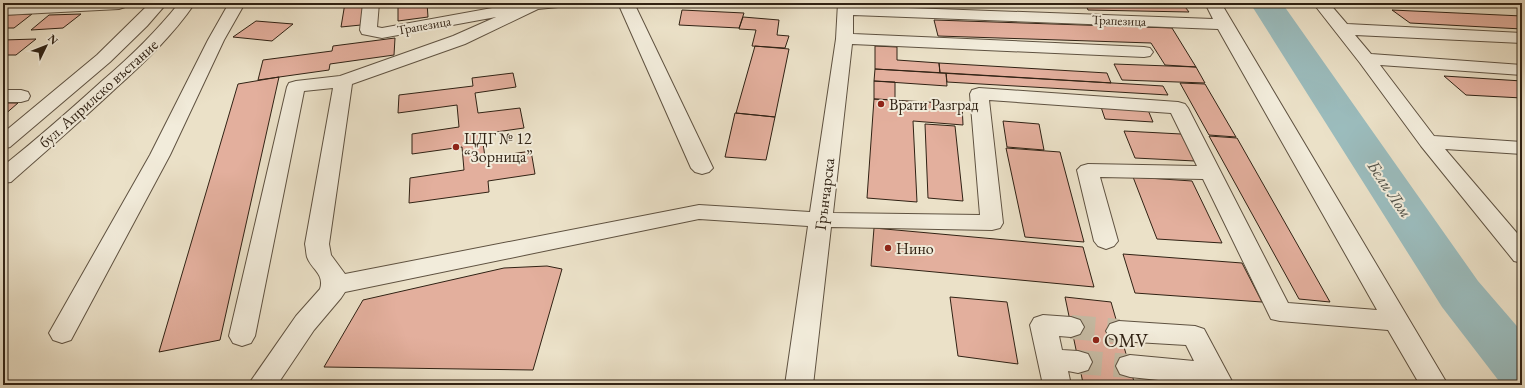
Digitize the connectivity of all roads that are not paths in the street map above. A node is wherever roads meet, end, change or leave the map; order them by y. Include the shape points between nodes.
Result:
1 (158, 3) edge
2 (187, 3) edge
3 (237, 3) edge
4 (371, 3) edge
5 (490, 3) edge
6 (562, 3) edge
7 (626, 3) edge
8 (1053, 3) edge
9 (1213, 3) edge
10 (1320, 3) edge
11 (119, 4) dead end
12 (58, 5) edge
13 (535, 5) junction
14 (846, 7) edge
15 (3, 10) edge
16 (1060, 18) junction
17 (1224, 24) junction
18 (1342, 29) junction
19 (1522, 38) edge
20 (844, 39) junction
21 (1144, 52) dead end
22 (1366, 59) junction
23 (1522, 70) edge
24 (343, 80) junction
25 (1428, 142) junction
26 (3, 143) edge
27 (1522, 148) edge
28 (702, 168) dead end
29 (1211, 173) junction
30 (3, 177) edge
31 (820, 220) junction
32 (1106, 241) dead end
33 (1522, 256) edge
34 (334, 285) junction
35 (1397, 321) junction
36 (1071, 327) tunnel mouth
37 (1119, 331) tunnel mouth
38 (62, 333) dead end
39 (242, 336) dead end
40 (1051, 359) junction
41 (1078, 362) tunnel mouth
42 (1130, 366) tunnel mouth
43 (1217, 380) edge
44 (262, 385) edge
45 (799, 385) edge
46 (1057, 385) edge
47 (1434, 385) edge

1 - 26 street, бул. Априлско въстание via 138,27 101,62
2 - 30 street, бул. Априлско въстание via 170,27 136,60
3 - 38 street via 216,40 160,155
4 - 13 street, Трапезица via 368,30 382,32
5 - 13 street
6 - 13 street, Трапезица
7 - 28 street
8 - 16 street
9 - 17 street
10 - 18 street
11 - 12 street
12 - 15 street
13 - 24 street via 459,40
14 - 16 street, Трапезица
14 - 20 street, Грънчарска
16 - 17 street, Трапезица
17 - 35 street
18 - 19 street
18 - 22 street
20 - 21 street
20 - 31 street, Грънчарска
22 - 23 street
22 - 25 street
24 - 34 street via 317,244 319,257 333,275
24 - 39 street via 296,87
25 - 27 street
25 - 33 street
29 - 31 street via 1178,108 979,94 992,223
29 - 32 street via 1088,170
29 - 35 street via 1280,312
31 - 34 street via 699,212
31 - 45 street, Грънчарска
34 - 44 street via 332,292 305,323
35 - 47 street
36 - 40 street via 1043,326
37 - 43 street via 1195,336
40 - 41 street
40 - 46 street
42 - 43 street

